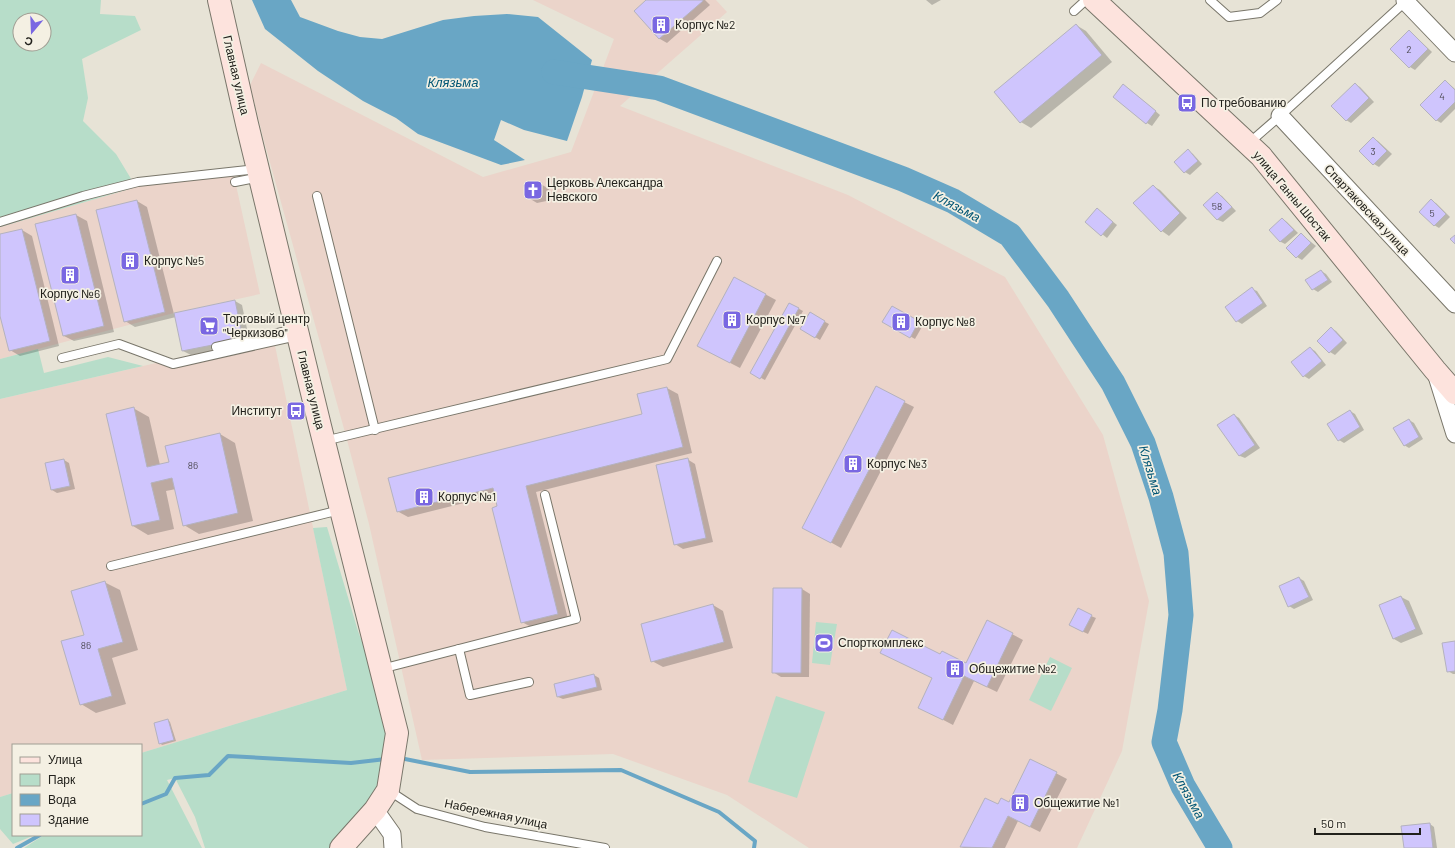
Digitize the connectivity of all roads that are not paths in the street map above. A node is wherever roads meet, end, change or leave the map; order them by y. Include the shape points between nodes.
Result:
1 (219, 0) edge
2 (1086, 0) edge
3 (1094, 0) edge
4 (1210, 0) edge
5 (1277, 0) edge
6 (1407, 1) edge
7 (1074, 11) dead end
8 (1455, 53) edge
9 (1280, 116) junction
10 (1247, 144) junction
11 (258, 173) junction
12 (235, 182) dead end
13 (317, 196) dead end
14 (0, 222) edge
15 (717, 261) dead end
16 (1455, 304) edge
17 (297, 332) junction
18 (216, 347) dead end
19 (62, 358) dead end
20 (1435, 370) junction
21 (1455, 393) edge
22 (375, 430) junction
23 (1455, 434) edge
24 (324, 442) junction
25 (545, 495) dead end
26 (341, 510) junction
27 (111, 566) dead end
28 (459, 649) junction
29 (380, 669) junction
30 (529, 682) dead end
31 (392, 761) junction
32 (374, 810) junction
33 (340, 848) edge
34 (393, 848) edge
35 (605, 848) edge

1 - 11 main road, Главная улица
2 - 7 lane
3 - 10 main road, улица Ганны Шостак
4 - 5 lane via 1229,17 1260,13
6 - 8 street
6 - 9 lane
9 - 10 lane
9 - 16 street, Спартаковская улица
10 - 20 main road, улица Ганны Шостак via 1261,156
11 - 12 lane
11 - 14 lane via 138,182
11 - 17 main road, Главная улица
13 - 22 lane
15 - 22 lane via 667,359
17 - 18 lane
17 - 19 lane via 173,364 118,344
17 - 24 main road, Главная улица
20 - 21 main road, улица Ганны Шостак
20 - 23 street
22 - 24 lane
24 - 26 main road, Главная улица
25 - 28 lane via 576,619
26 - 27 lane
26 - 29 main road, Главная улица
28 - 29 lane
28 - 30 lane via 470,695
29 - 31 main road, Главная улица
31 - 32 main road
31 - 35 lane, Набережная улица via 417,809 485,827
32 - 33 main road
32 - 34 street via 392,834

